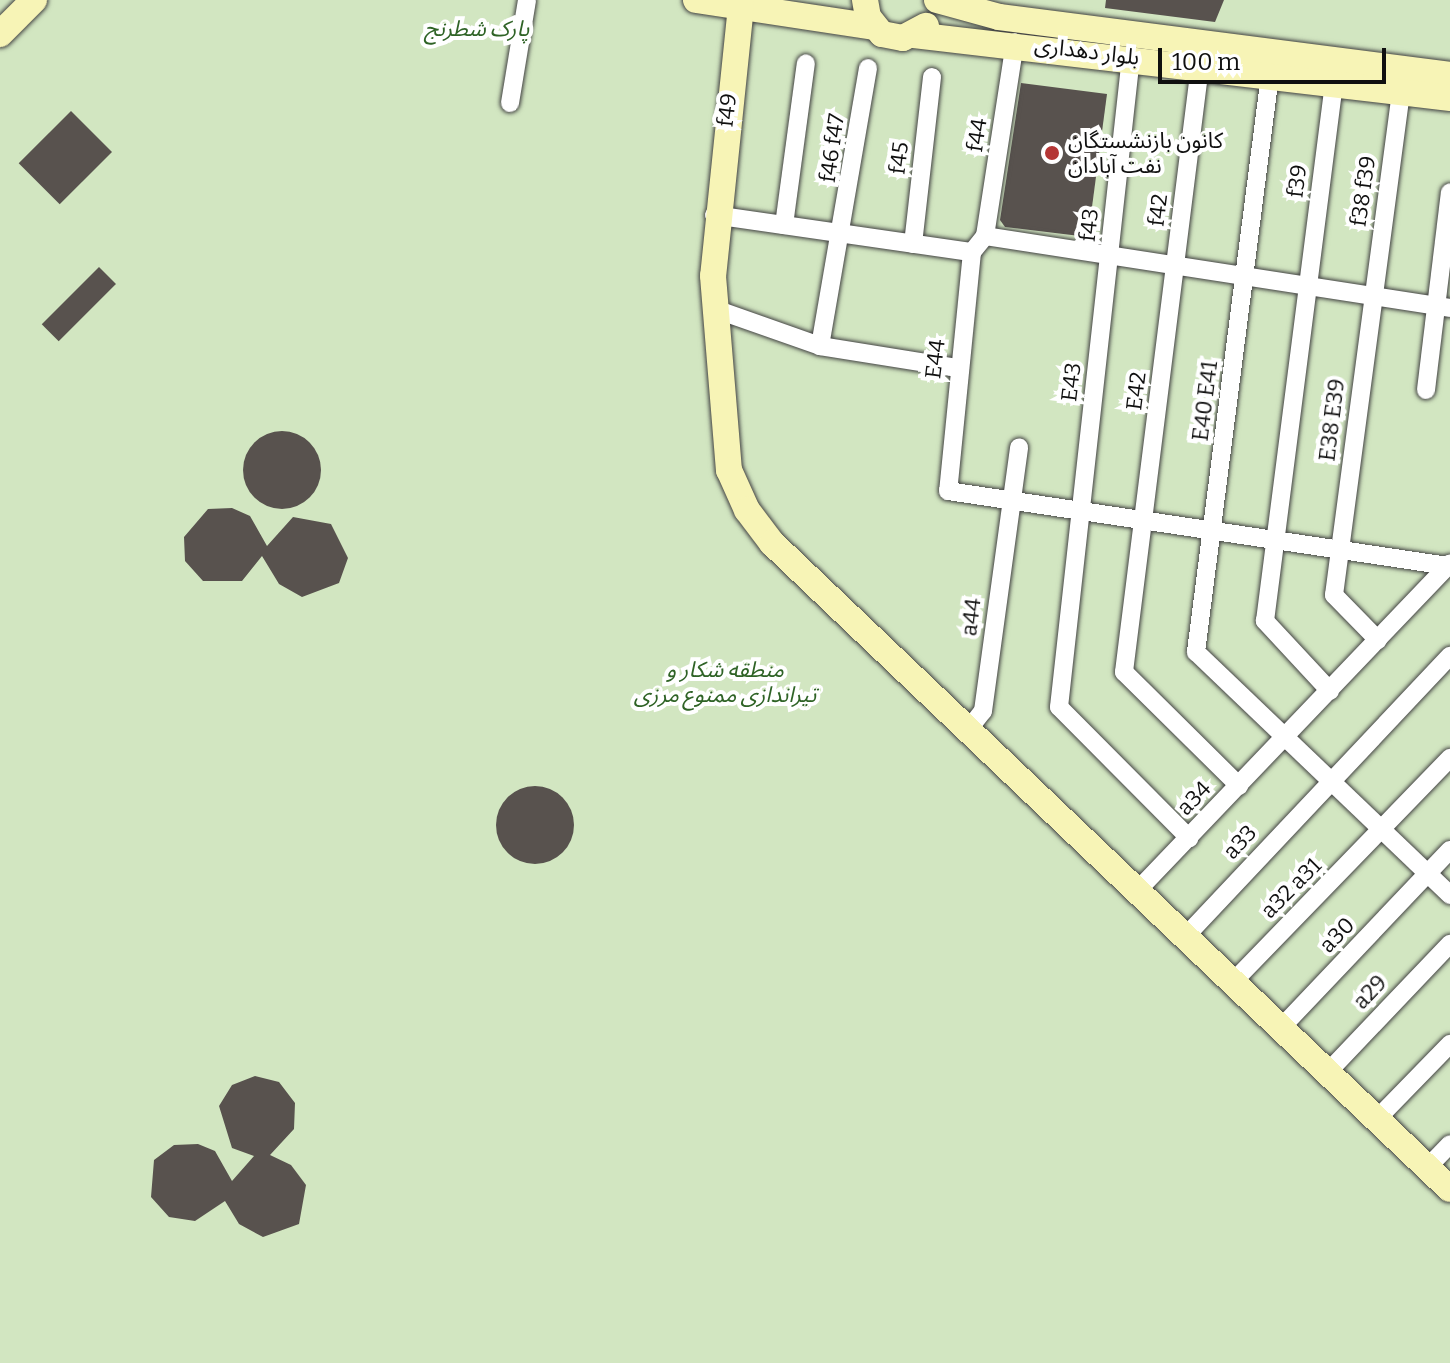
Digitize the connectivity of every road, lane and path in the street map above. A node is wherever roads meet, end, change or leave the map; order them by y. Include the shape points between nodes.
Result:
1 (34, 0) edge
2 (527, 0) edge
3 (696, 0) edge
4 (865, 0) edge
5 (936, 0) edge
6 (741, 6) junction
7 (874, 27) junction
8 (0, 34) edge
9 (914, 35) junction
10 (1015, 42) junction
11 (1131, 57) junction
12 (806, 63) dead end
13 (1200, 66) junction
14 (868, 68) dead end
15 (1270, 75) junction
16 (1450, 75) edge
17 (932, 77) dead end
18 (1334, 83) junction
19 (1401, 92) junction
20 (1450, 98) edge
21 (510, 103) dead end
22 (1450, 192) edge
23 (714, 215) junction
24 (784, 225) junction
25 (845, 234) junction
26 (985, 236) junction
27 (913, 244) junction
28 (972, 252) junction
29 (1110, 255) junction
30 (1176, 266) junction
31 (1245, 276) junction
32 (1308, 286) junction
33 (1373, 296) junction
34 (1443, 307) edge
35 (715, 309) junction
36 (820, 346) junction
37 (958, 368) junction
38 (1426, 390) dead end
39 (1019, 447) dead end
40 (1008, 504) junction
41 (1080, 514) junction
42 (1143, 523) junction
43 (1212, 532) junction
44 (1275, 541) junction
45 (1340, 550) junction
46 (1449, 564) edge
47 (1378, 640) junction
48 (1450, 656) edge
49 (1330, 691) junction
50 (968, 730) junction
51 (1287, 737) junction
52 (1450, 758) edge
53 (1332, 780) junction
54 (1239, 786) junction
55 (1385, 827) junction
56 (1189, 838) junction
57 (1450, 850) edge
58 (1429, 872) junction
59 (1137, 891) junction
60 (1450, 895) edge
61 (1184, 938) junction
62 (1450, 944) edge
63 (1231, 984) junction
64 (1279, 1030) junction
65 (1450, 1044) edge
66 (1326, 1074) junction
67 (1377, 1119) junction
68 (1450, 1144) edge
69 (1427, 1168) junction
70 (1450, 1189) edge

1 - 8 main road
2 - 21 street
3 - 6 main road
4 - 7 main road
5 - 9 main road via 930,21
5 - 16 main road, بلوار دهداری via 999,17
6 - 7 main road
6 - 23 main road, f49
7 - 9 main road, بلوار دهداری via 892,38
9 - 10 main road, بلوار دهداری
10 - 11 main road, بلوار دهداری
10 - 26 street, f44
11 - 13 main road, بلوار دهداری
11 - 29 street, f43
12 - 24 street
13 - 15 main road, بلوار دهداری
13 - 30 street, f42
14 - 25 street, f46 f47
15 - 18 main road, بلوار دهداری
15 - 31 street, E40 E41
17 - 27 street, f45
18 - 19 main road, بلوار دهداری
18 - 32 street, f39
19 - 20 main road, بلوار دهداری
19 - 33 street, f38 f39
22 - 34 street
23 - 24 street
23 - 35 main road, f49
24 - 25 street
25 - 27 street
25 - 36 street, f46 f47
26 - 28 street
26 - 29 street
27 - 28 street
28 - 37 street, E44
29 - 30 street
29 - 41 street, E43
30 - 31 street
30 - 42 street, E42
31 - 32 street
31 - 43 street, E40 E41
32 - 33 street
32 - 44 street, f39
33 - 34 street
33 - 45 street, E38 E39
34 - 38 street
35 - 36 street
35 - 50 main road, f49 via 729,470 747,510 772,543
36 - 37 street
37 - 40 street, E44 via 948,491
39 - 40 street, a44
40 - 41 street
40 - 50 street, a44 via 983,711
41 - 42 street
41 - 56 street, E43 via 1059,707
42 - 43 street
42 - 54 street, E42 via 1124,672
43 - 44 street
43 - 51 street, E40 E41 via 1196,652
44 - 45 street
44 - 49 street, f39 via 1265,621
45 - 46 street
45 - 47 street, E38 E39 via 1334,595
46 - 47 street, a34
47 - 49 street, a34
48 - 53 street, a33
49 - 51 street, a34
50 - 59 main road, f49
51 - 53 street
51 - 54 street, a34
52 - 55 street, a32 a31
53 - 55 street
53 - 61 street, a33
54 - 56 street, a34
55 - 58 street
55 - 63 street, a32 a31
56 - 59 street, a34
57 - 58 street, a30
58 - 60 street
58 - 64 street, a30
59 - 61 main road, f49
61 - 63 main road, f49
62 - 66 street, a29
63 - 64 main road, f49
64 - 66 main road, f49
65 - 67 street
66 - 67 main road, f49
67 - 69 main road, f49
68 - 69 street
69 - 70 main road, f49

